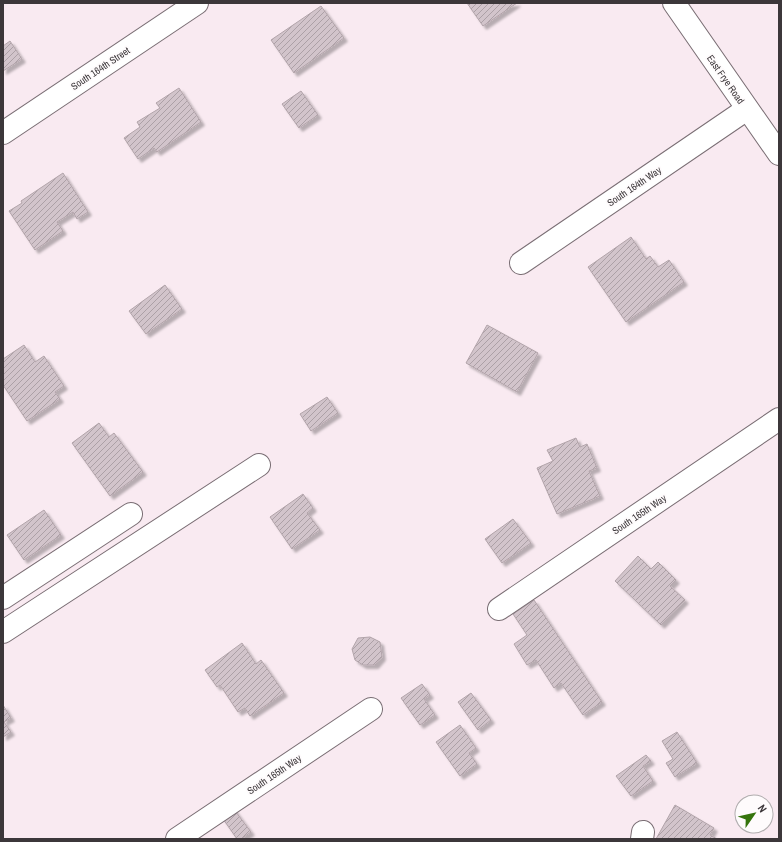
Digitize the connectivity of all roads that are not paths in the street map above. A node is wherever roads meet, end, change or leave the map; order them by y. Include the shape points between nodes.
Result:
1 (197, 3) edge
2 (674, 3) edge
3 (747, 109) junction
4 (3, 133) edge
5 (779, 154) edge
6 (521, 263) dead end
7 (779, 419) edge
8 (259, 465) dead end
9 (131, 514) dead end
10 (3, 598) edge
11 (499, 609) dead end
12 (3, 632) edge
13 (371, 709) dead end
14 (177, 839) edge

1 - 4 street, South 164th Street
2 - 3 street, East Frye Road
3 - 5 street, East Frye Road
3 - 6 street, South 164th Way
7 - 11 street, South 165th Way
8 - 12 street
9 - 10 street
13 - 14 street, South 165th Way

